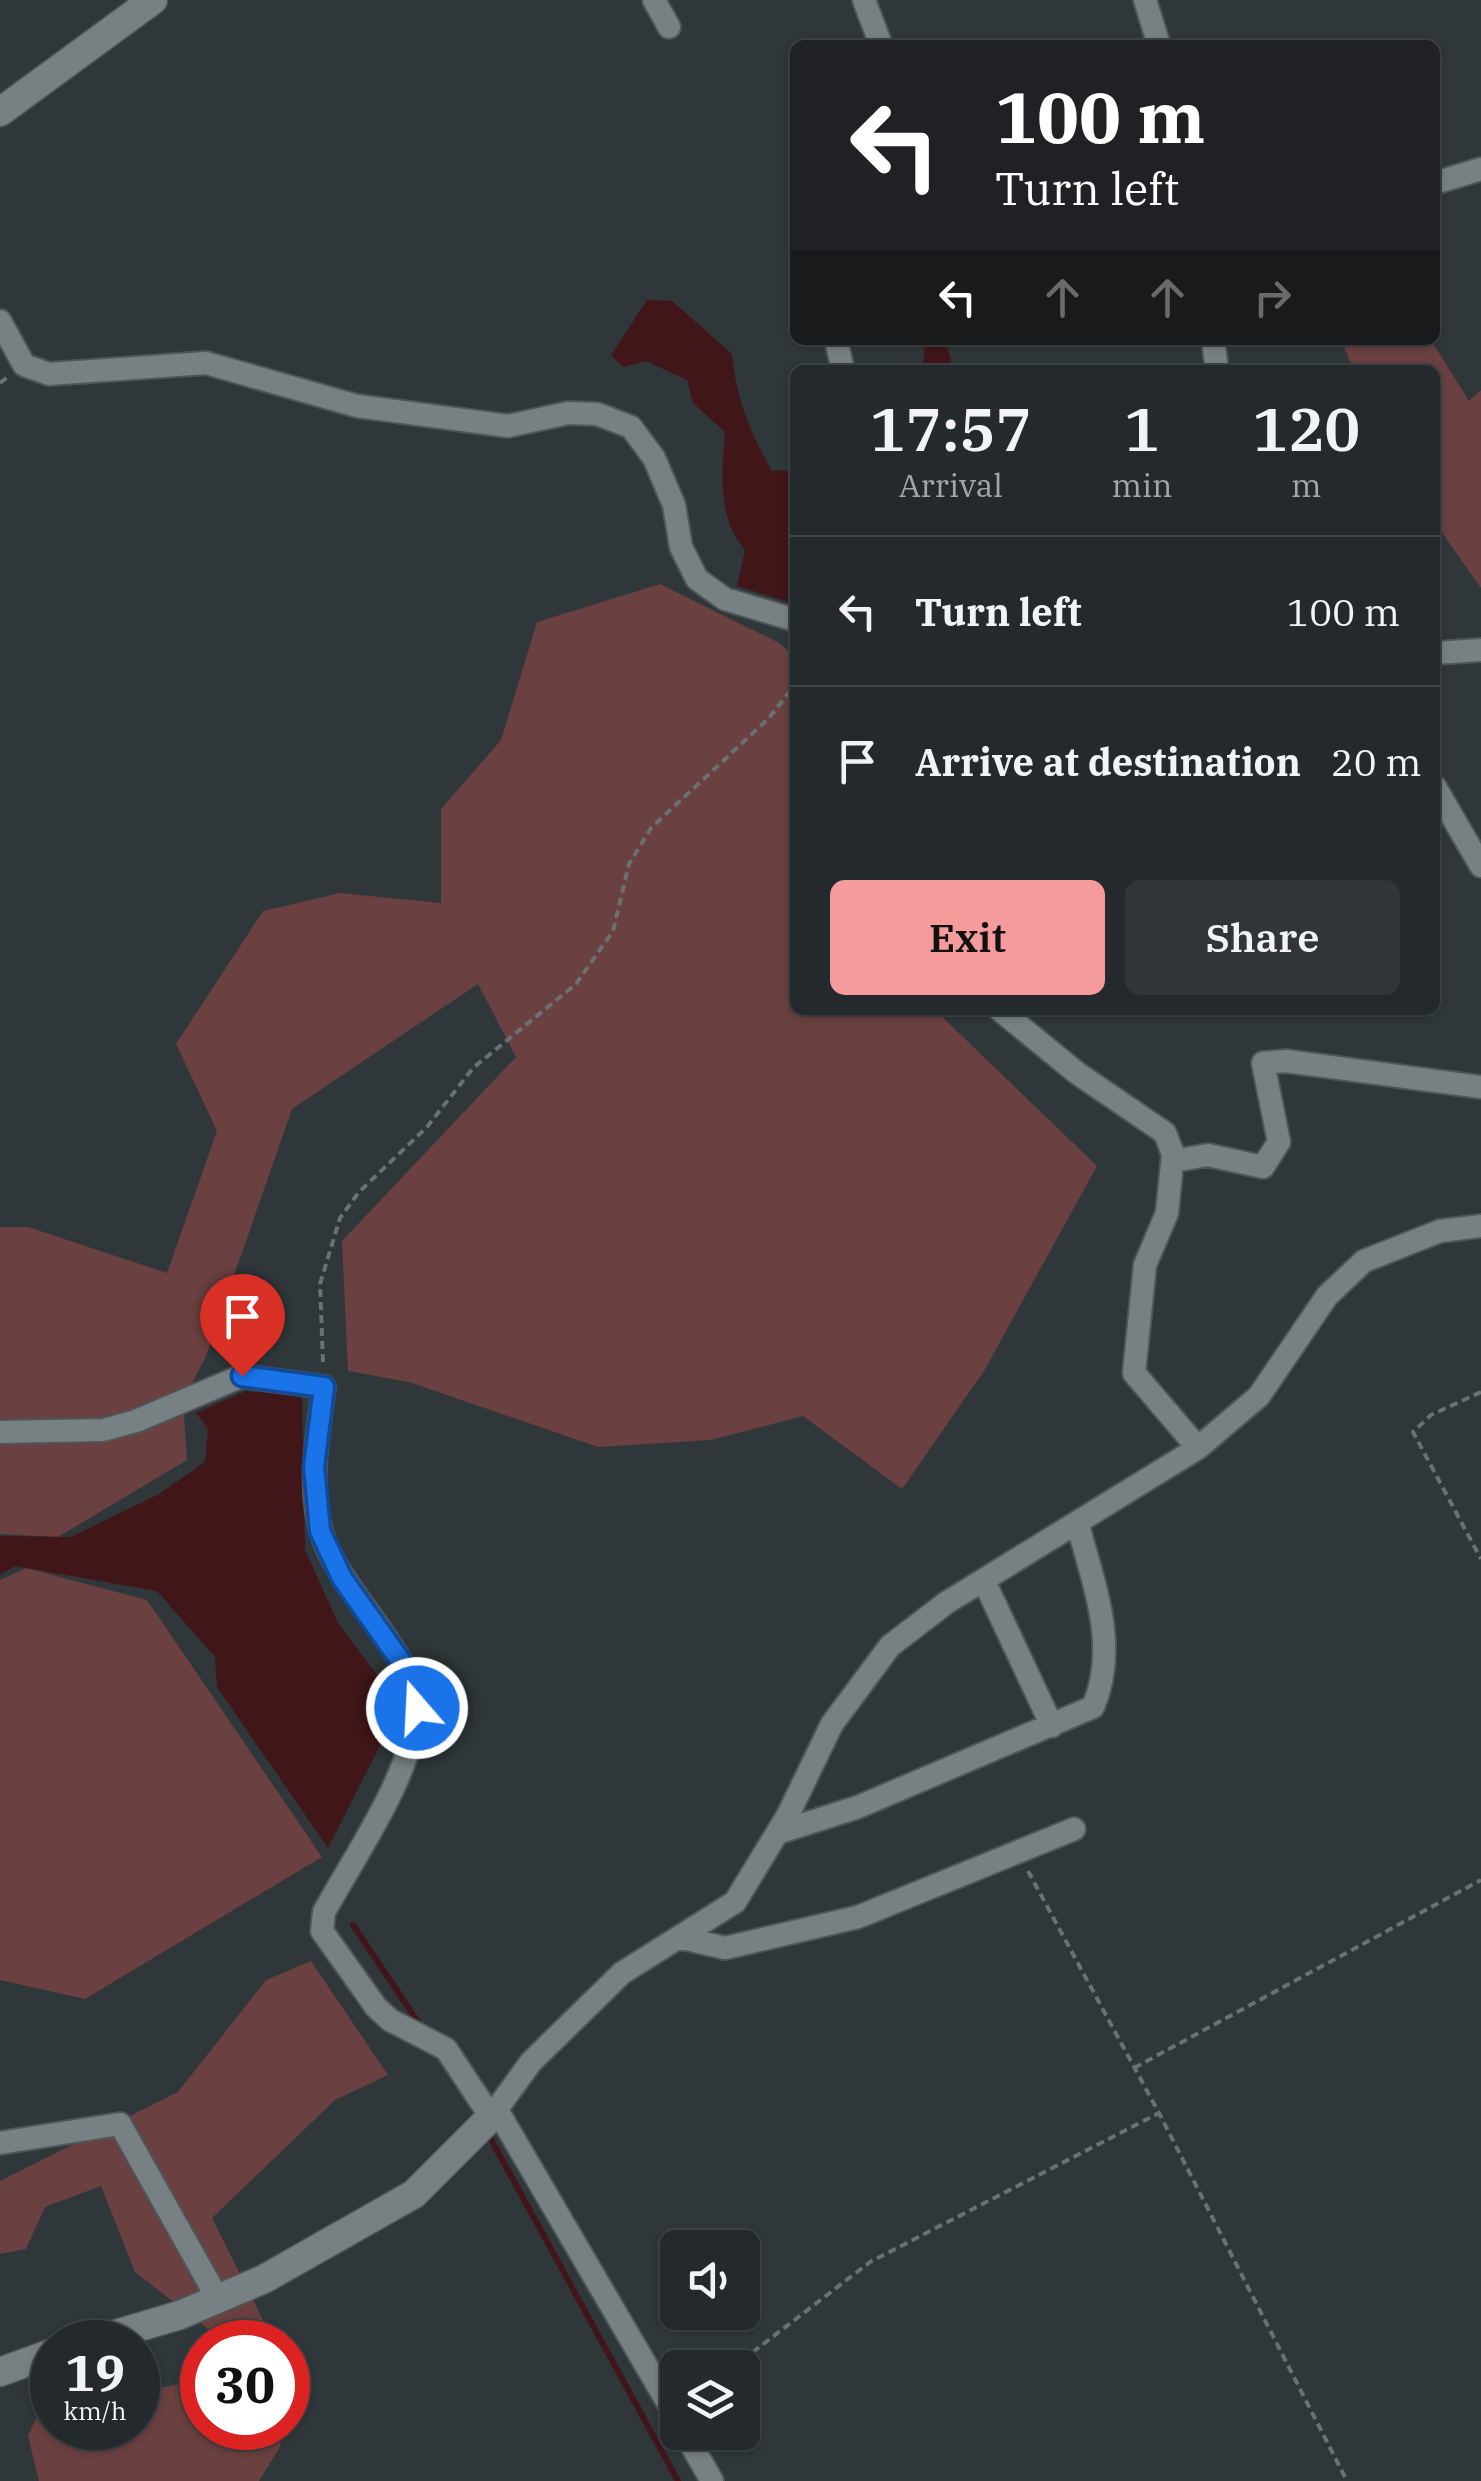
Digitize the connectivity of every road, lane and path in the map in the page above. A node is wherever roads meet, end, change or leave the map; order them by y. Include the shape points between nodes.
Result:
1 (153, 0) edge
2 (654, 0) edge
3 (864, 0) edge
4 (1145, 0) edge
5 (670, 27) dead end
6 (878, 40) edge
7 (1157, 40) edge
8 (0, 112) edge
9 (1481, 169) edge
10 (1440, 181) edge
11 (0, 320) edge
12 (790, 618) edge
13 (1481, 650) edge
14 (1440, 654) edge
15 (790, 692) edge
16 (1440, 796) edge
17 (1481, 866) edge
18 (1006, 1015) edge
19 (1481, 1087) edge
20 (1173, 1161) junction
21 (1481, 1226) edge
22 (324, 1387) junction
23 (1481, 1392) edge
24 (0, 1432) edge
25 (1198, 1448) junction
26 (1078, 1525) junction
27 (1481, 1559) edge
28 (984, 1581) junction
29 (1052, 1726) junction
30 (1074, 1829) dead end
31 (777, 1833) junction
32 (1019, 1853) junction
33 (1481, 1880) edge
34 (682, 1938) junction
35 (1134, 2068) junction
36 (494, 2113) junction
37 (1159, 2114) junction
38 (0, 2142) edge
39 (218, 2298) junction
40 (160, 2321) edge
41 (755, 2350) edge
42 (30, 2362) edge
43 (0, 2372) edge
44 (660, 2390) edge
45 (692, 2450) edge
46 (706, 2479) edge
47 (1347, 2481) edge

1 - 8 street
2 - 5 street
3 - 6 street
4 - 7 street
9 - 10 street
11 - 12 street via 24,365 49,374 206,363 357,406 508,426 597,414 631,427 654,458 697,579 725,598
13 - 14 street
15 - 22 path via 651,828 630,864 613,930 576,984 473,1068 340,1218 320,1284
16 - 17 street
18 - 20 street via 1165,1133
19 - 20 street via 1263,1063 1280,1142 1264,1167 1208,1155
20 - 25 street via 1168,1213 1145,1265 1134,1372
21 - 25 street via 1440,1231 1364,1261 1327,1296 1259,1396
22 - 24 street via 242,1376 103,1430
22 - 36 street via 314,1467 320,1531 342,1578 400,1660 417,1708 400,1770 324,1912 322,1931 376,2007 446,2050
23 - 27 path via 1431,1415 1413,1432
25 - 26 street
26 - 28 street
26 - 29 street via 1104,1626 1105,1680 1092,1707
28 - 29 street
28 - 31 street via 890,1646 832,1724
29 - 31 street via 858,1808
30 - 32 street
31 - 34 street via 734,1902
32 - 34 street via 858,1918 725,1948
32 - 35 path
33 - 35 path
34 - 36 street via 622,1973 570,2020
35 - 37 path
36 - 39 street via 414,2194
36 - 44 street
37 - 41 path via 870,2262
37 - 47 path
38 - 39 street via 120,2124
39 - 40 street
42 - 43 street
45 - 46 street

